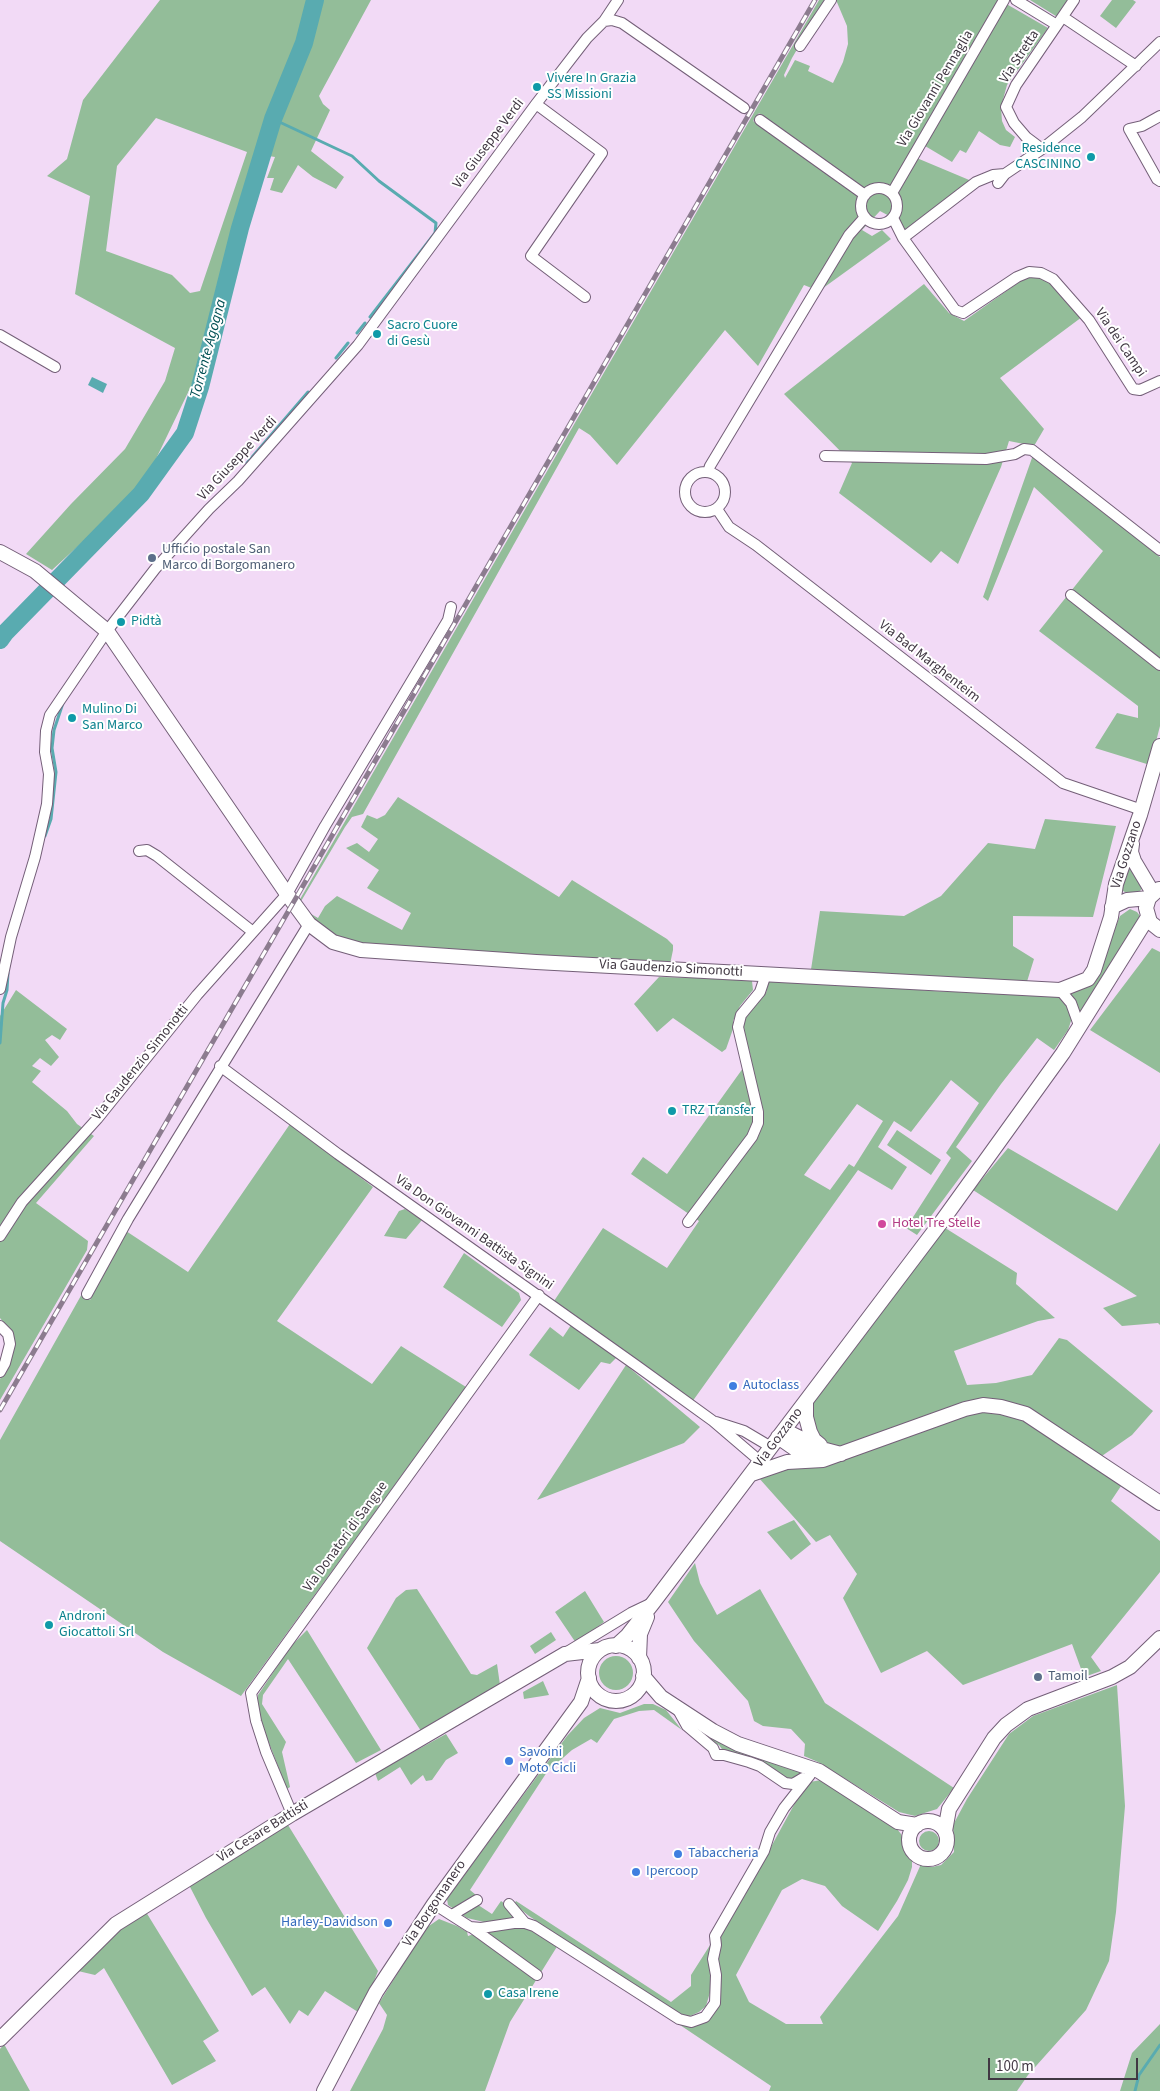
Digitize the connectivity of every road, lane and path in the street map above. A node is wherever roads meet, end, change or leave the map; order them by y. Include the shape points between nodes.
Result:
1 (618, 0) edge
2 (831, 0) edge
3 (1004, 0) edge
4 (1016, 0) edge
5 (1074, 0) edge
6 (604, 21) junction
7 (1060, 21) junction
8 (1160, 42) edge
9 (800, 46) dead end
10 (1136, 66) junction
11 (536, 104) junction
12 (744, 108) tunnel mouth
13 (1160, 116) edge
14 (761, 121) tunnel mouth
15 (1042, 149) junction
16 (1005, 174) junction
17 (1160, 181) edge
18 (998, 183) dead end
19 (892, 192) junction
20 (865, 194) junction
21 (865, 217) junction
22 (893, 218) junction
23 (903, 238) junction
24 (585, 297) dead end
25 (0, 335) edge
26 (55, 367) dead end
27 (1160, 381) edge
28 (825, 456) dead end
29 (708, 472) junction
30 (717, 509) junction
31 (1160, 550) edge
32 (0, 552) edge
33 (1071, 595) dead end
34 (451, 606) dead end
35 (108, 631) junction
36 (1160, 665) edge
37 (1160, 746) edge
38 (1142, 810) junction
39 (1132, 839) junction
40 (140, 850) dead end
41 (1160, 881) edge
42 (287, 894) junction
43 (1151, 901) edge
44 (1112, 912) junction
45 (309, 924) junction
46 (1159, 929) edge
47 (253, 932) junction
48 (1125, 955) junction
49 (766, 974) junction
50 (1076, 984) joint
51 (0, 990) edge
52 (1060, 990) junction
53 (1080, 1028) junction
54 (220, 1066) junction
55 (688, 1222) dead end
56 (0, 1236) edge
57 (87, 1294) dead end
58 (539, 1295) junction
59 (0, 1326) edge
60 (0, 1372) edge
61 (806, 1401) junction
62 (713, 1421) junction
63 (777, 1438) junction
64 (835, 1452) junction
65 (816, 1459) junction
66 (761, 1462) junction
67 (751, 1475) junction
68 (1160, 1503) edge
69 (653, 1603) junction
70 (1160, 1638) edge
71 (616, 1646) junction
72 (600, 1650) junction
73 (565, 1654) junction
74 (639, 1658) junction
75 (552, 1661) junction
76 (588, 1676) junction
77 (643, 1676) junction
78 (661, 1697) junction
79 (629, 1698) junction
80 (605, 1699) junction
81 (677, 1708) junction
82 (563, 1728) junction
83 (815, 1773) junction
84 (948, 1809) junction
85 (292, 1814) junction
86 (898, 1822) junction
87 (924, 1823) junction
88 (945, 1831) junction
89 (909, 1841) junction
90 (476, 1900) dead end
91 (434, 1904) junction
92 (509, 1904) dead end
93 (452, 1915) junction
94 (525, 1923) junction
95 (470, 1927) junction
96 (537, 1975) dead end
97 (0, 2039) edge
98 (324, 2091) edge

1 - 6 street, Via Giuseppe Verdi
2 - 9 street
3 - 19 street, Via Giovanni Pennaglia
4 - 7 street, Via Stretta
5 - 7 street, Via Stretta
6 - 11 street, Via Giuseppe Verdi
6 - 12 street via 622,23
7 - 10 street, Via Stretta
7 - 15 street, Via Stretta via 1016,85 1006,107 1026,137
8 - 10 street
10 - 15 street
11 - 24 street via 602,153 531,256
11 - 35 street, Via Giuseppe Verdi via 358,345 238,481 169,552
13 - 17 street via 1129,129
14 - 20 street
15 - 16 street
16 - 18 street
16 - 23 street via 976,182
19 - 20 street via 881,188
19 - 22 street via 897,202
20 - 21 street via 861,206
21 - 22 street via 876,224
21 - 29 street via 849,235
22 - 23 street, Via dei Campi
23 - 27 street, Via dei Campi via 954,310 963,313 1017,277 1029,272 1041,273 1053,279 1089,320 1133,389 1140,390
25 - 26 street
28 - 31 street via 986,459 1016,454 1024,449 1032,450
29 - 30 street via 724,485 725,498
29 - 30 street via 690,478 685,497 698,511 704,513
30 - 38 street, Via Bad Marghenteim via 729,527 1064,783
32 - 35 street, Via Gaudenzio Simonotti via 35,571
33 - 36 street
34 - 42 street via 448,620
35 - 42 street, Via Gaudenzio Simonotti
35 - 51 street, Via Giuseppe Verdi via 50,715 44,752 48,804 11,937
37 - 38 street, Via Gozzano
38 - 39 street, Via Gozzano
39 - 41 street via 1140,861
39 - 43 street via 1131,852
39 - 44 street, Via Gozzano via 1116,884
40 - 47 street via 157,856
42 - 45 street, Via Gaudenzio Simonotti
42 - 47 street, Via Gaudenzio Simonotti
43 - 44 street via 1127,900
43 - 46 street
43 - 48 street
44 - 50 street, Via Gozzano via 1094,970 1088,979
45 - 49 street, Via Gaudenzio Simonotti via 333,942 361,950
45 - 54 street
46 - 48 street
47 - 56 street, Via Gaudenzio Simonotti via 22,1202
48 - 53 street
49 - 52 street, Via Gaudenzio Simonotti
49 - 55 street via 760,992 741,1015 738,1027 758,1123 752,1137
50 - 52 street, Via Gaudenzio Simonotti
52 - 53 street via 1071,1004
53 - 61 street, Via Gozzano
54 - 57 street
54 - 58 street, Via Don Giovanni Battista Signini via 354,1166
58 - 62 street, Via Don Giovanni Battista Signini
58 - 85 street, Via Donatori di Sangue via 251,1693 266,1752
59 - 60 street via 8,1334 10,1344
61 - 63 street, Via Gozzano
61 - 64 street via 806,1417 814,1440
62 - 63 street, Via Don Giovanni Battista Signini
62 - 66 street, Via Don Giovanni Battista Signini
63 - 64 street
63 - 65 street via 801,1454
63 - 66 street, Via Gozzano
64 - 65 street via 823,1460
64 - 68 street via 965,1409 983,1405 1001,1407 1026,1414
65 - 67 street via 788,1462
66 - 67 street, Via Gozzano
67 - 69 street, Via Gozzano
69 - 71 street
69 - 73 street, Via Cesare Battisti
69 - 74 street via 640,1634
70 - 84 street via 1130,1666 1112,1677 1017,1715 994,1738
71 - 72 street
71 - 74 street via 629,1649
72 - 73 street, Via Cesare Battisti
72 - 76 street via 592,1660
73 - 75 street, Via Cesare Battisti
74 - 77 street
75 - 76 street via 571,1659 581,1664
75 - 85 street, Via Cesare Battisti
76 - 80 street via 596,1693
76 - 82 street, Via Borgomanero via 581,1702
77 - 78 street
77 - 79 street via 639,1689
78 - 79 street
78 - 81 street
79 - 80 street
80 - 82 street, Via Borgomanero via 595,1702
81 - 83 street via 738,1744
81 - 83 street via 688,1726 713,1748 716,1755 760,1766 785,1783 792,1784
82 - 91 street, Via Borgomanero
83 - 86 street
83 - 94 street via 784,1808 770,1832 764,1852 715,1936 715,2003 705,2017 691,2022 679,2020
84 - 87 street
84 - 88 street
85 - 97 street, Via Cesare Battisti via 116,1924
86 - 87 street
86 - 89 street
87 - 88 street via 939,1824
87 - 89 street via 911,1832
88 - 89 street via 946,1847 934,1858 918,1856
90 - 93 street
91 - 93 street
91 - 98 street, Via Borgomanero via 376,1992
92 - 94 street
93 - 95 street
94 - 95 street
95 - 96 street

